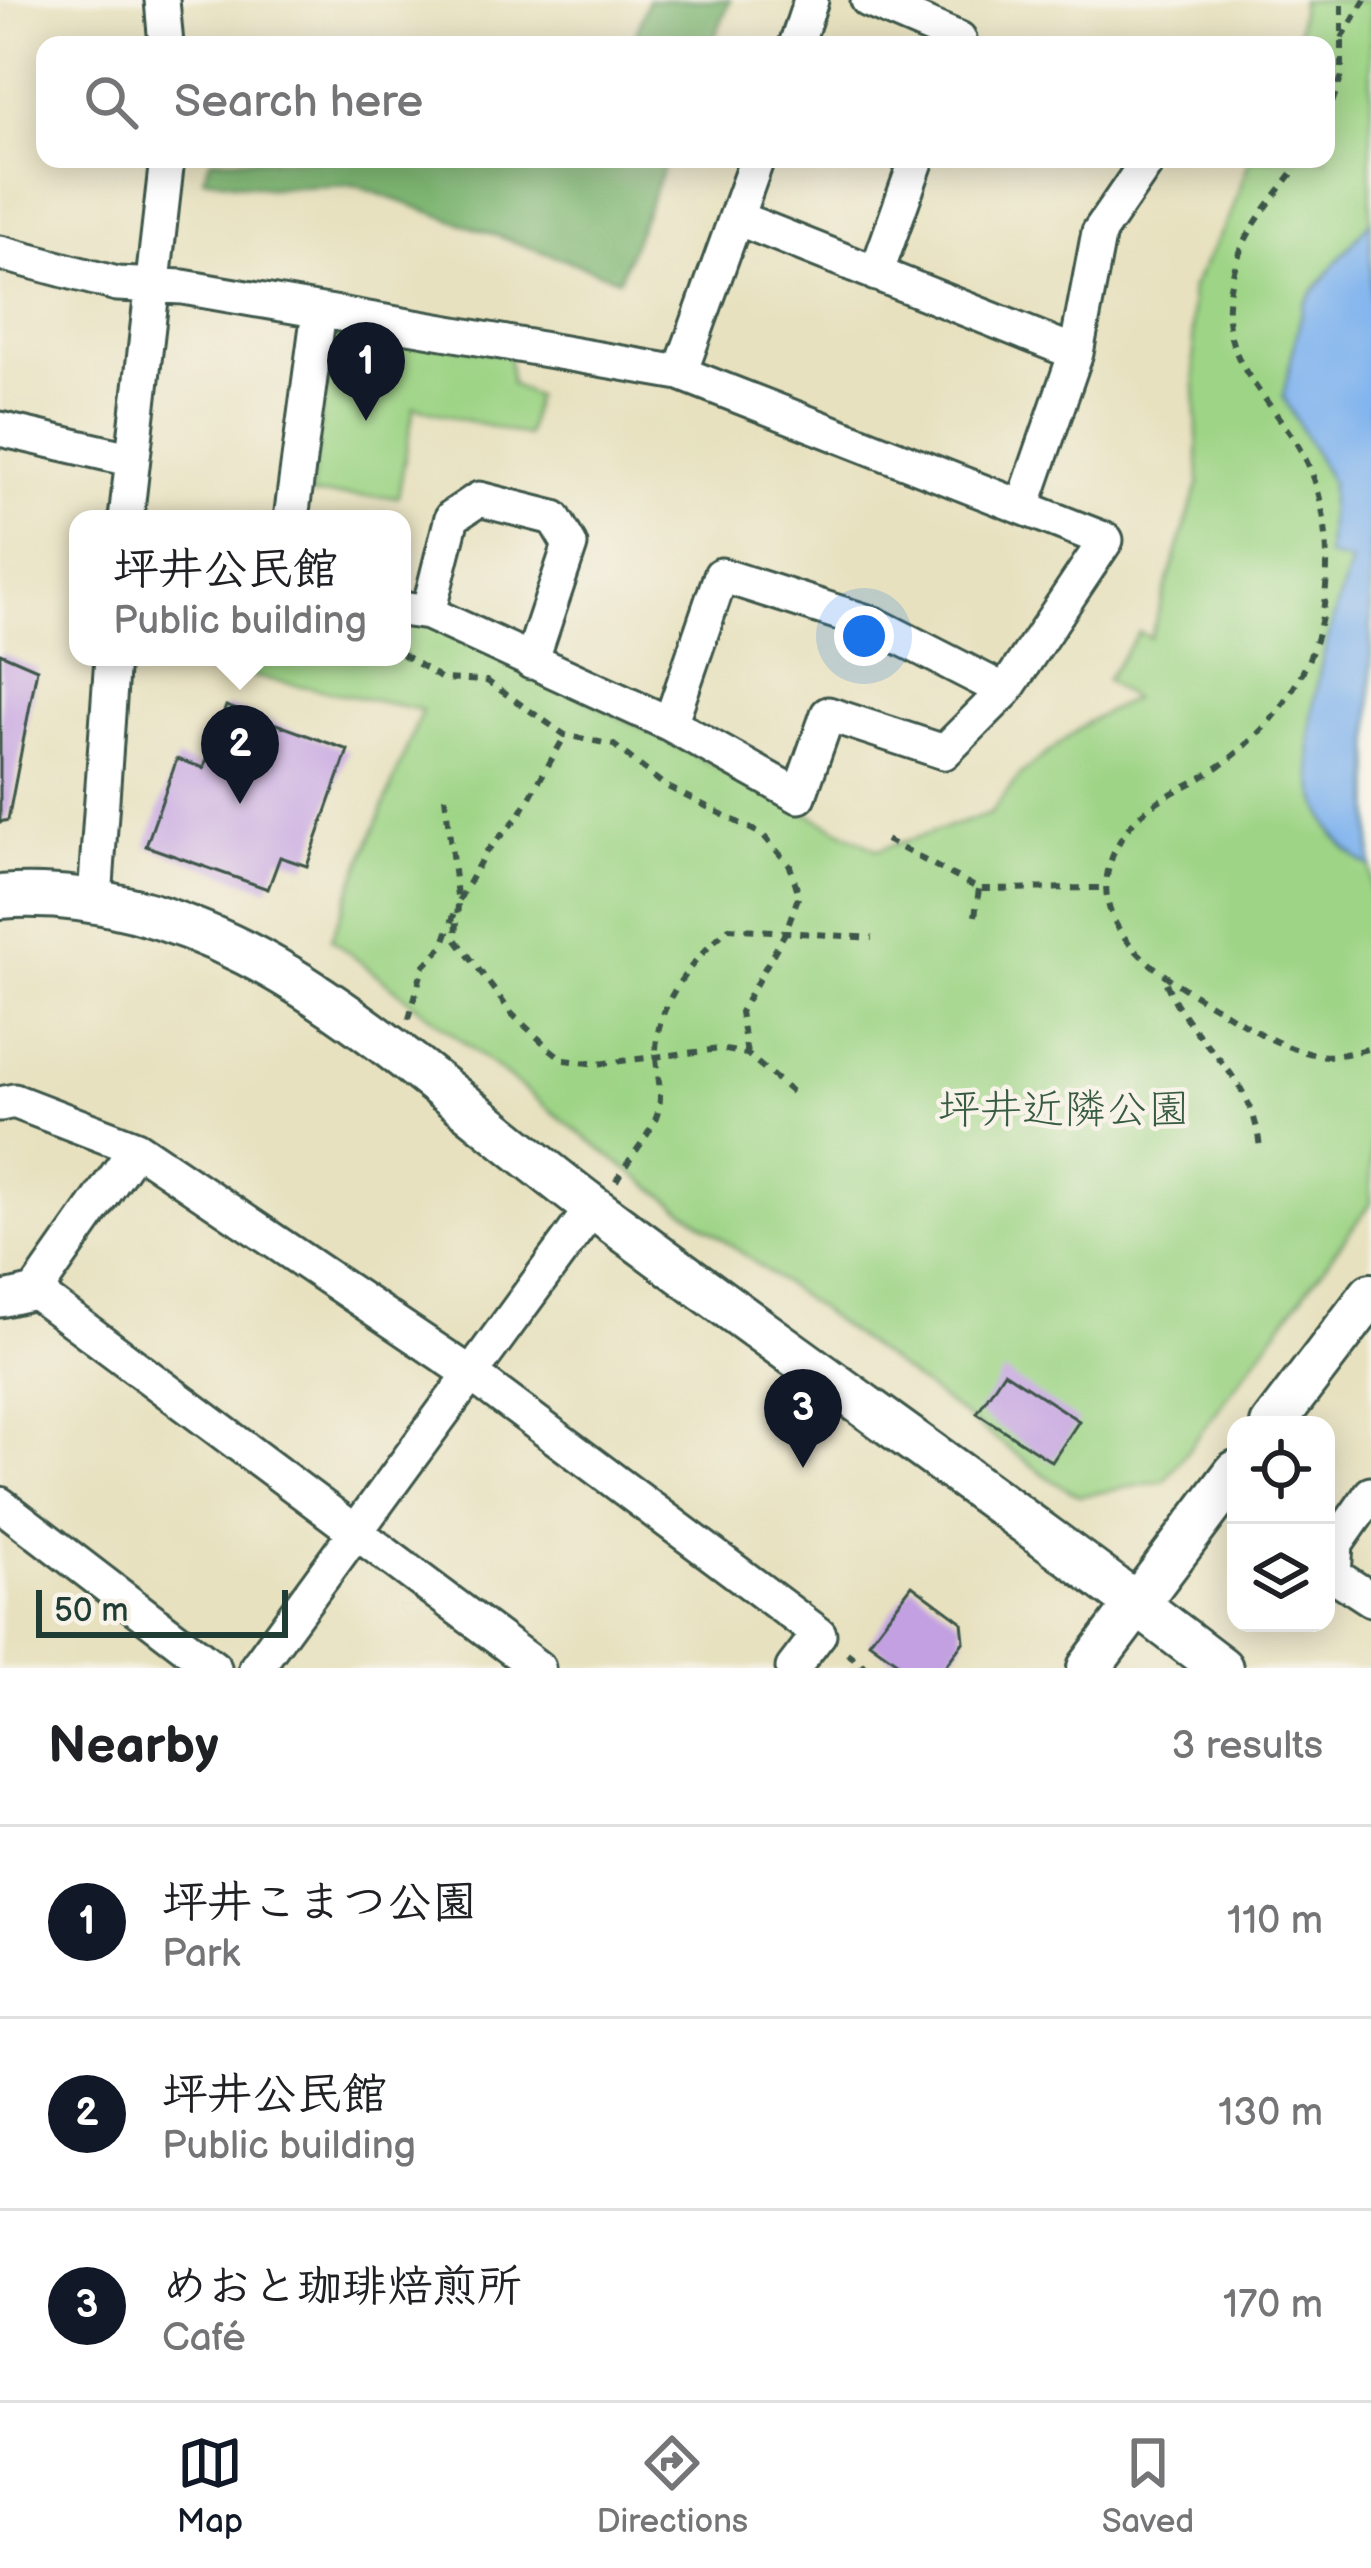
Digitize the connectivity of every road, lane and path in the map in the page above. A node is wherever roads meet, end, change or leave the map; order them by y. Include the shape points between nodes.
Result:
1 (162, 0) edge
2 (811, 0) edge
3 (868, 0) edge
4 (1342, 0) edge
5 (1365, 0) edge
6 (165, 36) edge
7 (799, 36) edge
8 (952, 36) edge
9 (1341, 39) junction
10 (1335, 95) edge
11 (166, 168) edge
12 (754, 168) edge
13 (914, 168) edge
14 (1143, 168) edge
15 (1296, 168) edge
16 (737, 218) junction
17 (0, 253) edge
18 (876, 274) junction
19 (154, 286) junction
20 (319, 311) junction
21 (1076, 352) junction
22 (680, 373) junction
23 (0, 429) edge
24 (130, 460) junction
25 (1024, 503) junction
26 (127, 510) edge
27 (292, 510) edge
28 (415, 611) edge
29 (411, 660) edge
30 (531, 662) junction
31 (111, 666) edge
32 (1005, 691) junction
33 (670, 724) junction
34 (565, 735) junction
35 (445, 797) dead end
36 (886, 840) dead end
37 (1104, 888) junction
38 (979, 889) junction
39 (0, 897) edge
40 (94, 899) junction
41 (458, 904) junction
42 (975, 916) dead end
43 (785, 933) junction
44 (872, 938) dead end
45 (1165, 980) junction
46 (408, 1023) dead end
47 (1371, 1048) edge
48 (747, 1054) junction
49 (656, 1057) junction
50 (794, 1094) dead end
51 (0, 1104) edge
52 (136, 1148) junction
53 (1260, 1150) dead end
54 (604, 1194) junction
55 (35, 1292) junction
56 (1371, 1295) edge
57 (0, 1300) edge
58 (471, 1374) junction
59 (1279, 1416) edge
60 (1227, 1484) edge
61 (1371, 1494) edge
62 (0, 1504) edge
63 (355, 1533) junction
64 (1371, 1599) edge
65 (1136, 1603) junction
66 (214, 1668) edge
67 (256, 1668) edge
68 (538, 1668) edge
69 (793, 1668) edge
70 (1089, 1668) edge
71 (1221, 1668) edge

1 - 6 street
2 - 7 street
3 - 8 street
4 - 9 path
5 - 9 path
9 - 10 path
11 - 19 street
12 - 16 street
13 - 18 street
14 - 21 street via 1099,232
15 - 37 path via 1238,256 1228,327 1237,363 1305,458 1318,491 1328,552 1323,613 1306,670 1282,704 1240,751 1139,811
16 - 18 street
16 - 22 street
17 - 19 street
18 - 21 street
19 - 20 street
19 - 24 street
20 - 22 street
20 - 27 street
21 - 25 street
22 - 25 street
23 - 24 street
24 - 26 street
25 - 32 street via 1106,540
28 - 30 street
28 - 30 street via 452,518 479,499 554,518 570,545
29 - 34 path via 442,679 487,681
30 - 33 street
31 - 40 street
32 - 33 street via 944,752 828,714 799,796
32 - 33 street via 874,624 722,575
34 - 41 path
34 - 43 path via 614,745 664,785 763,835 790,866 799,896
35 - 41 path
36 - 38 path
37 - 38 path
37 - 45 path via 1125,938
38 - 42 path
39 - 40 street
40 - 54 street via 247,954
41 - 46 path via 443,946 423,967
41 - 49 path via 456,939 466,958 564,1060
43 - 44 path
43 - 48 path via 740,1012
43 - 49 path via 729,928 706,948 664,1004
45 - 47 path via 1269,1042 1323,1056
45 - 53 path via 1182,1019 1248,1094
48 - 49 path
48 - 50 path
49 - 54 path via 656,1118
51 - 52 street via 14,1101
52 - 55 street
52 - 58 street
54 - 58 street
54 - 65 street
55 - 57 street
55 - 63 street
56 - 59 street
58 - 63 street
58 - 69 street via 819,1634
60 - 65 street
61 - 64 street via 1336,1544 1334,1575
62 - 66 street
63 - 67 street
63 - 68 street
65 - 70 street
65 - 71 street

